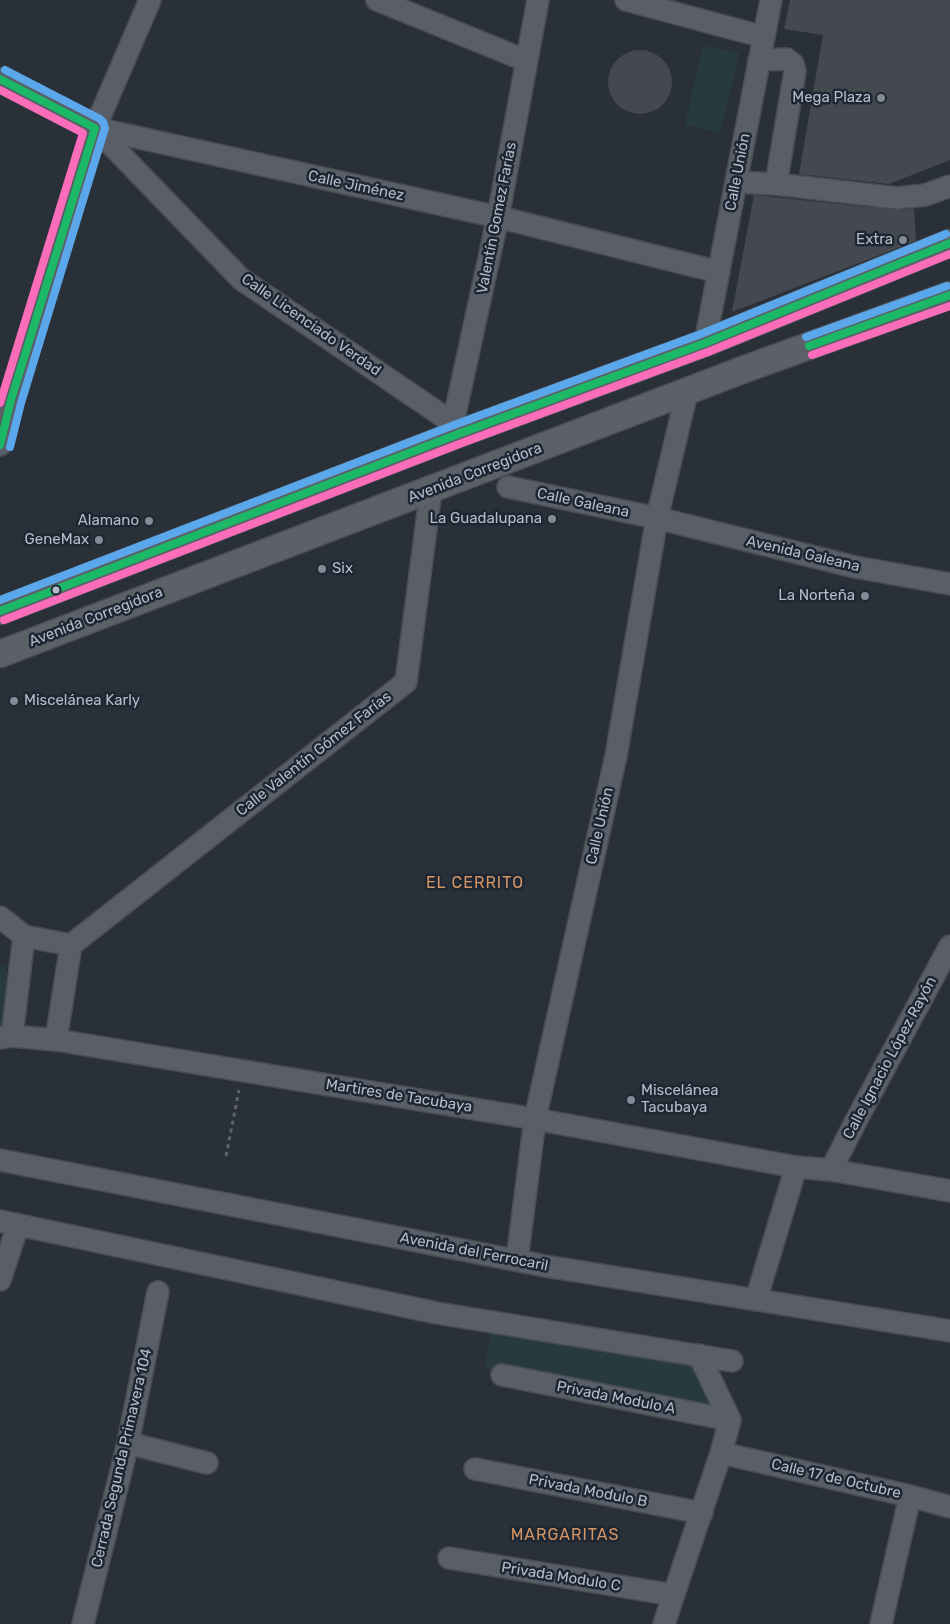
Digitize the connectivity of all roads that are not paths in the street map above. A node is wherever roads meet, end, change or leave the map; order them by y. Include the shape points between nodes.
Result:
1 (150, 0) edge
2 (377, 0) edge
3 (538, 0) edge
4 (626, 0) edge
5 (771, 0) edge
6 (764, 37) junction
7 (759, 60) junction
8 (527, 61) junction
9 (0, 79) edge
10 (95, 128) junction
11 (736, 182) junction
12 (776, 184) junction
13 (950, 186) edge
14 (498, 217) junction
15 (950, 243) edge
16 (719, 272) junction
17 (950, 294) edge
18 (706, 343) junction
19 (687, 392) junction
20 (6, 399) edge
21 (456, 429) junction
22 (0, 445) edge
23 (508, 487) dead end
24 (431, 490) junction
25 (657, 518) junction
26 (950, 584) edge
27 (0, 611) edge
28 (0, 654) edge
29 (0, 917) edge
30 (24, 936) junction
31 (70, 945) junction
32 (950, 946) edge
33 (6, 1037) edge
34 (56, 1040) junction
35 (535, 1119) junction
36 (0, 1160) edge
37 (796, 1167) junction
38 (832, 1170) junction
39 (950, 1191) edge
40 (9, 1223) edge
41 (517, 1260) junction
42 (0, 1280) edge
43 (158, 1292) dead end
44 (756, 1300) junction
45 (950, 1332) edge
46 (699, 1355) junction
47 (732, 1361) dead end
48 (502, 1375) dead end
49 (730, 1420) junction
50 (128, 1443) junction
51 (721, 1453) junction
52 (207, 1463) dead end
53 (475, 1469) dead end
54 (910, 1496) junction
55 (950, 1507) edge
56 (702, 1513) junction
57 (448, 1558) dead end
58 (674, 1596) junction
59 (83, 1624) edge
60 (664, 1624) edge
61 (881, 1624) edge

1 - 10 street
2 - 8 street
3 - 8 street, Valentín Gomez Farías
4 - 6 street
5 - 6 street, Calle Unión
6 - 7 street, Calle Unión
7 - 11 street, Calle Unión
7 - 12 street via 787,59 795,71
8 - 14 street, Valentín Gomez Farías
9 - 10 street, Calle Jiménez
10 - 14 street, Calle Jiménez
10 - 20 street
10 - 21 street, Calle Licenciado Verdad via 241,279
11 - 12 street
11 - 16 street, Calle Unión
12 - 13 street via 897,198 925,195
14 - 16 street, Calle Jiménez
14 - 21 street, Valentín Gomez Farías
15 - 18 main road
16 - 18 street, Calle Unión
17 - 19 main road, Avenida Corregidora
18 - 21 main road
19 - 24 main road, Avenida Corregidora
19 - 25 street, Calle Unión
20 - 22 street
21 - 27 main road
23 - 25 street, Calle Galeana
24 - 28 main road, Avenida Corregidora
24 - 31 street, Calle Valentín Gómez Farías via 406,682
25 - 26 street, Avenida Galeana via 855,567
25 - 35 street, Calle Unión via 616,756
29 - 30 street
30 - 31 street
30 - 33 street
31 - 34 street
32 - 38 street, Calle Ignacio López Rayón via 858,1115
33 - 34 street, Martires de Tacubaya
34 - 35 street, Martires de Tacubaya
35 - 37 street, Martires de Tacubaya
35 - 41 street, Calle Unión
36 - 41 street, Avenida del Ferrocaril
37 - 38 street, Martires de Tacubaya
37 - 44 street
38 - 39 street, Martires de Tacubaya
40 - 42 street
40 - 46 street via 437,1313
41 - 44 street, Avenida del Ferrocaril
43 - 50 street, Cerrada Segunda Primavera 104
44 - 45 street, Avenida del Ferrocaril
46 - 47 street
46 - 49 street
48 - 49 street, Privada Modulo A
49 - 51 street
50 - 52 street
50 - 59 street, Cerrada Segunda Primavera 104
51 - 54 street, Calle 17 de Octubre
51 - 56 street
53 - 56 street, Privada Modulo B
54 - 55 street, Calle 17 de Octubre
54 - 61 street
56 - 58 street
57 - 58 street, Privada Modulo C
58 - 60 street

